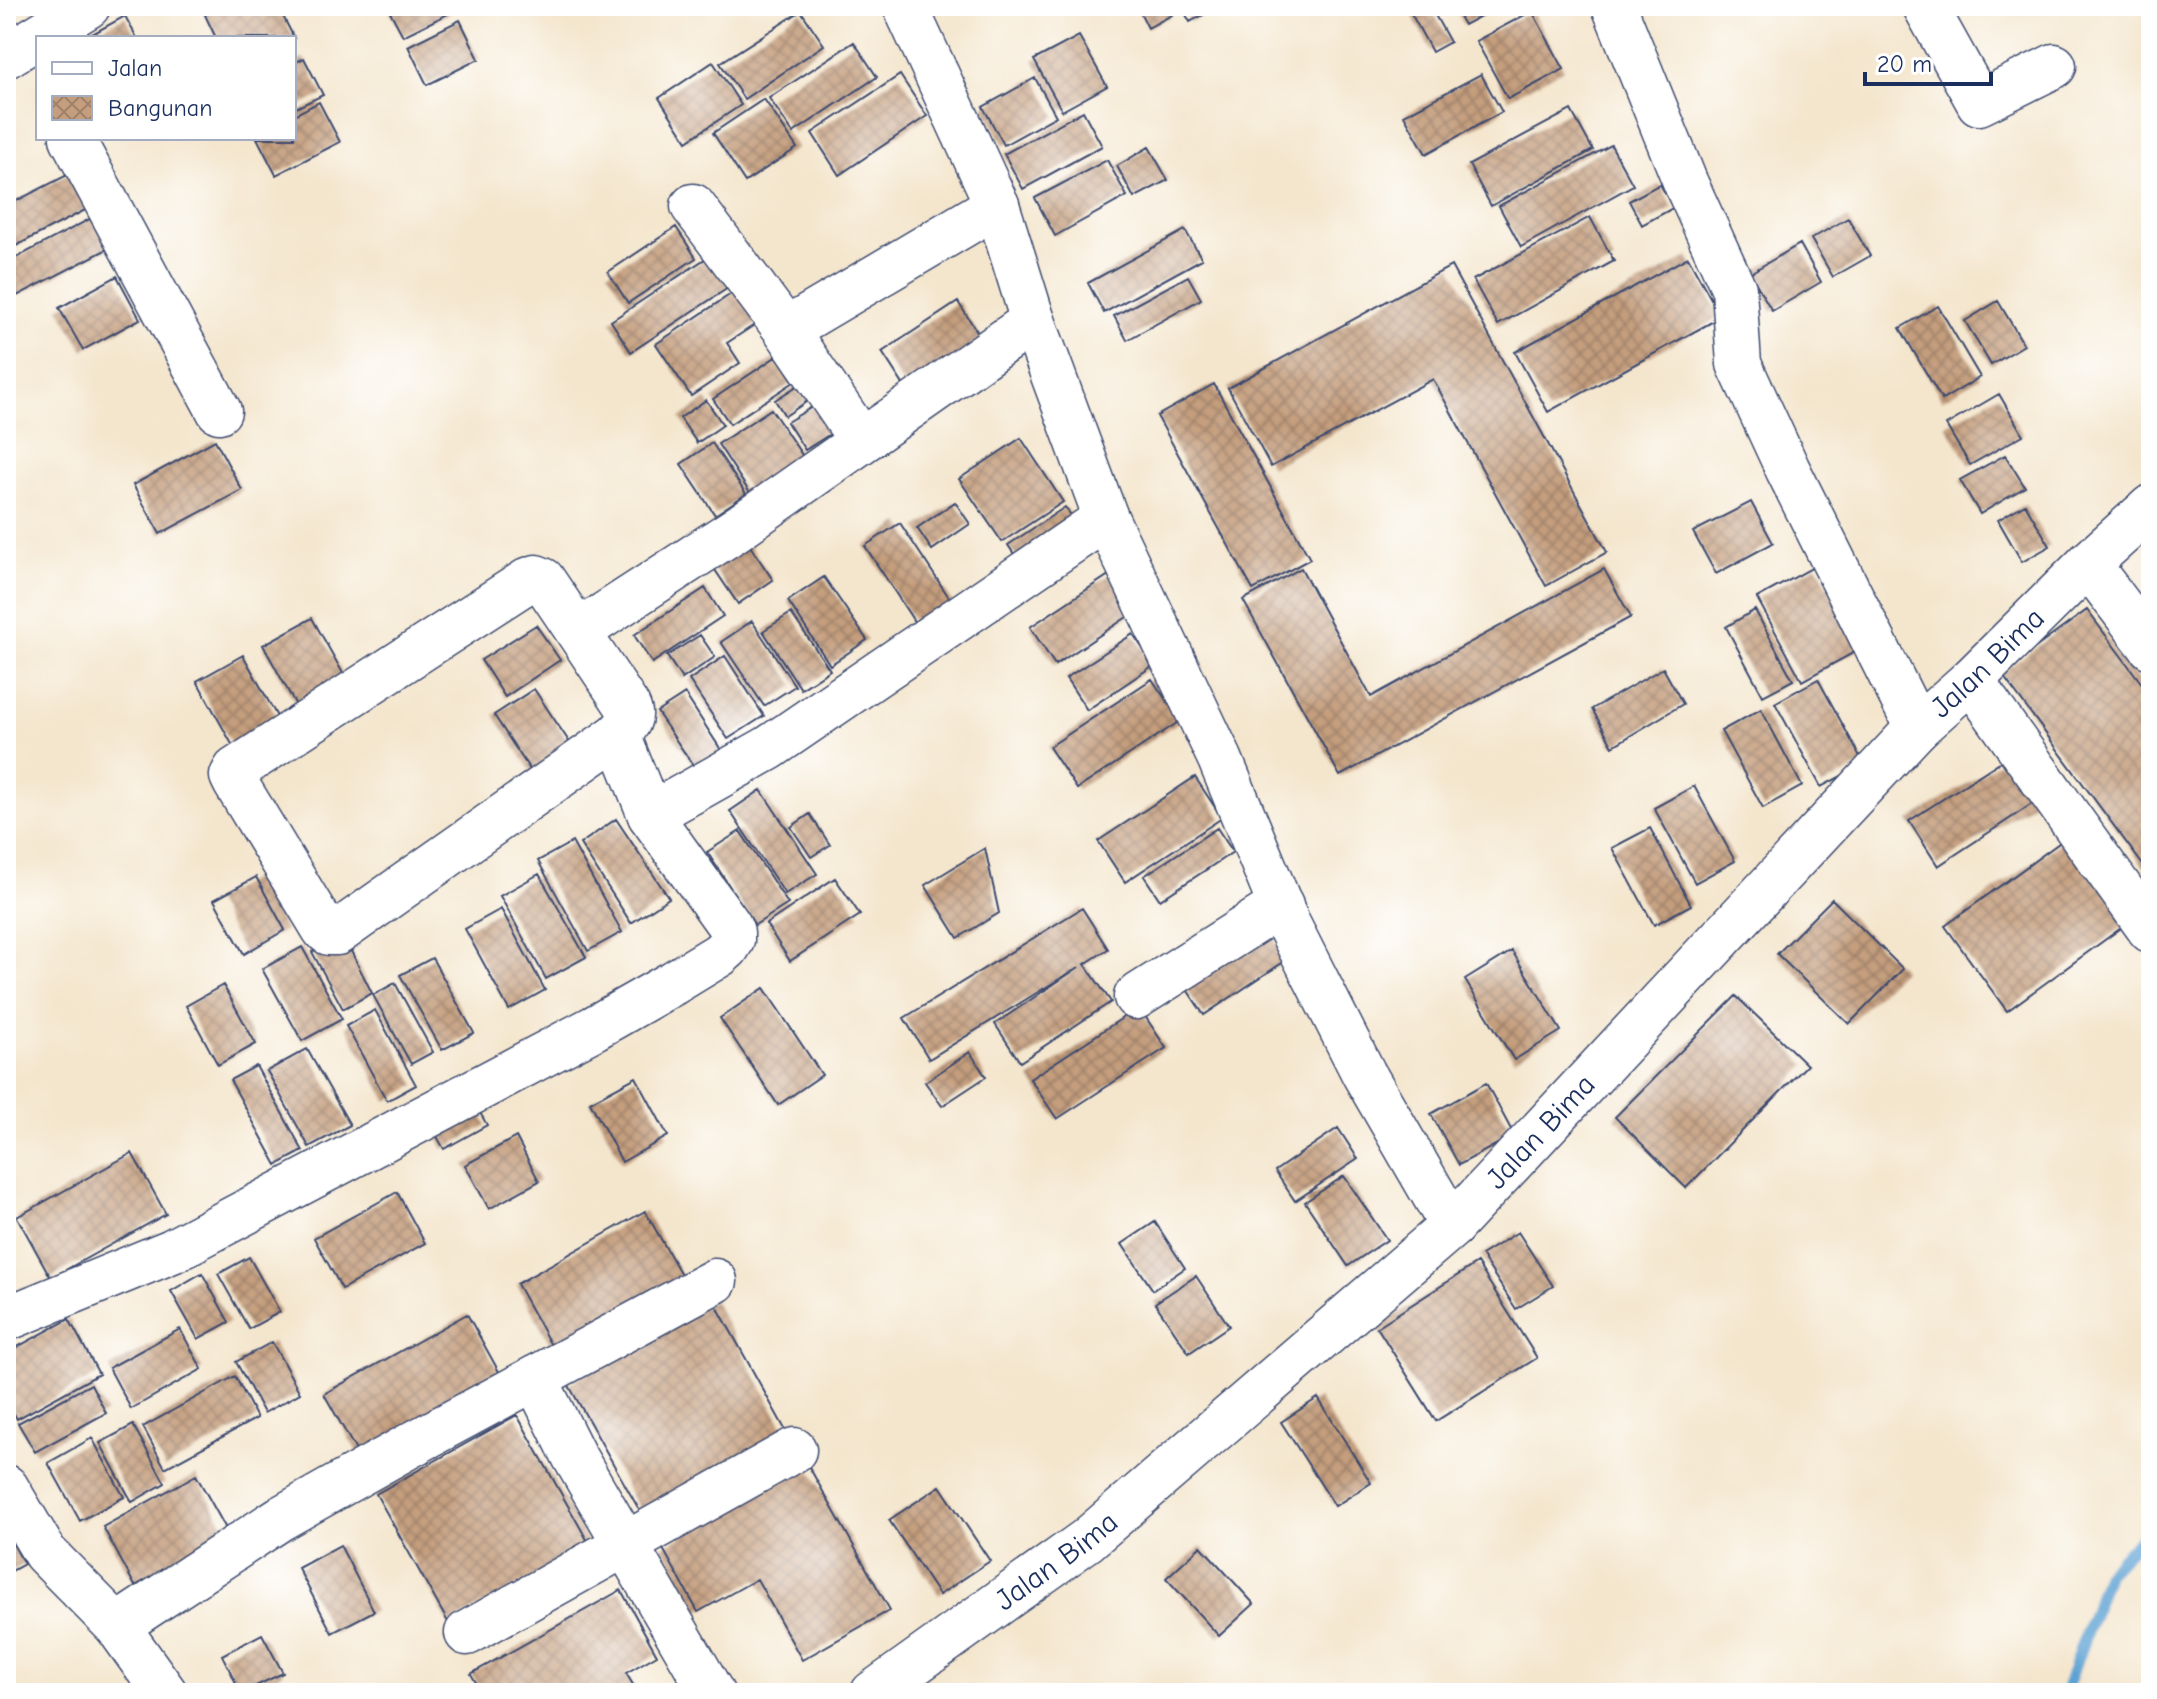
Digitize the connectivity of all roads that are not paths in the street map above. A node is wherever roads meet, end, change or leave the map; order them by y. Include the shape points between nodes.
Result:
1 (88, 6) edge
2 (905, 6) edge
3 (1614, 6) edge
4 (1925, 6) edge
5 (51, 36) edge
6 (2054, 66) dead end
7 (73, 140) edge
8 (997, 205) junction
9 (693, 206) dead end
10 (1033, 321) junction
11 (786, 330) junction
12 (219, 411) dead end
13 (861, 440) junction
14 (2151, 507) edge
15 (1106, 518) junction
16 (2088, 564) junction
17 (578, 632) junction
18 (2151, 647) edge
19 (1971, 680) junction
20 (1917, 728) junction
21 (618, 735) junction
22 (650, 815) junction
23 (1281, 905) junction
24 (2150, 930) edge
25 (1136, 997) dead end
26 (1452, 1226) junction
27 (715, 1281) dead end
28 (6, 1319) edge
29 (535, 1378) junction
30 (794, 1450) dead end
31 (6, 1487) edge
32 (625, 1544) junction
33 (117, 1626) junction
34 (467, 1633) dead end
35 (165, 1693) edge
36 (712, 1693) edge
37 (873, 1693) edge

1 - 5 street
2 - 8 street
3 - 20 street via 1734,289 1739,364
4 - 6 street via 1979,103
7 - 12 street
8 - 10 street
8 - 11 street
9 - 11 street
10 - 13 street
10 - 15 street
11 - 13 street
13 - 17 street
14 - 16 street, Jalan Bima
15 - 22 street via 769,748
15 - 23 street via 1220,759
16 - 18 street
16 - 19 street, Jalan Bima
17 - 21 street via 630,711
17 - 21 street via 543,580 530,579 232,776 324,929 337,933
19 - 20 street, Jalan Bima
19 - 24 street
20 - 26 street, Jalan Bima
21 - 22 street
22 - 28 street via 729,925 732,940 719,955 544,1055 172,1251
23 - 25 street
23 - 26 street via 1364,1074
26 - 37 street, Jalan Bima via 1087,1540
27 - 29 street
29 - 32 street
29 - 33 street via 281,1518
30 - 32 street
31 - 33 street via 45,1553
32 - 34 street
32 - 36 street
33 - 35 street

